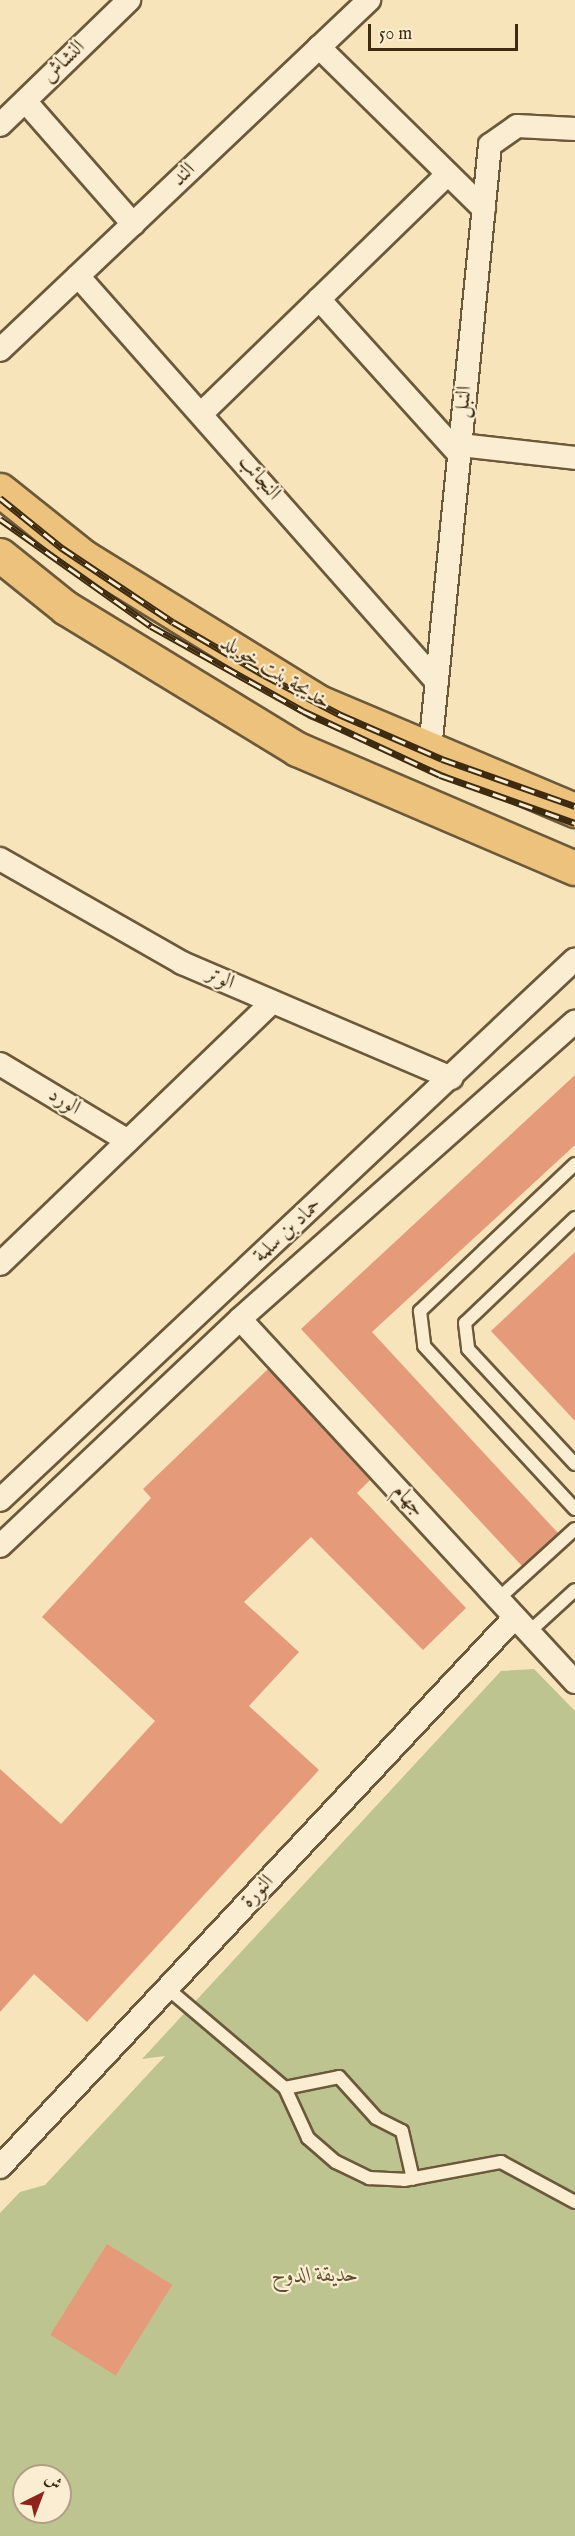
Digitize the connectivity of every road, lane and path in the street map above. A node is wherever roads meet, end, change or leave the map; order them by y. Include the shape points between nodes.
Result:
1 (129, 0) edge
2 (369, 0) edge
3 (319, 47) junction
4 (25, 101) junction
5 (0, 125) edge
6 (575, 129) edge
7 (448, 174) junction
8 (484, 209) junction
9 (133, 224) junction
10 (78, 276) junction
11 (319, 299) junction
12 (0, 350) edge
13 (202, 413) junction
14 (460, 449) junction
15 (575, 458) edge
16 (0, 490) edge
17 (0, 555) edge
18 (437, 682) junction
19 (429, 750) junction
20 (575, 810) edge
21 (0, 859) edge
22 (575, 868) edge
23 (575, 960) edge
24 (272, 1002) junction
25 (575, 1022) edge
26 (0, 1064) edge
27 (452, 1078) junction
28 (128, 1141) junction
29 (575, 1164) edge
30 (575, 1218) edge
31 (0, 1264) edge
32 (240, 1320) junction
33 (575, 1464) edge
34 (0, 1500) edge
35 (575, 1509) edge
36 (575, 1529) edge
37 (0, 1546) edge
38 (575, 1590) edge
39 (498, 1599) junction
40 (522, 1624) junction
41 (575, 1682) edge
42 (167, 1988) junction
43 (285, 2088) junction
44 (0, 2167) edge
45 (413, 2179) junction
46 (575, 2202) edge

1 - 4 street, النشاش
2 - 3 street, الند
3 - 7 street
3 - 9 street, الند
4 - 5 street, النشاش
4 - 9 street
6 - 8 street, النبل via 517,126 490,145
7 - 8 street
7 - 11 street
8 - 14 street, النبل
9 - 10 street, الند
10 - 12 street, الند
10 - 13 street, النجائب
11 - 13 street
11 - 14 street
13 - 18 street, النجائب
14 - 15 street
14 - 18 street, النبل
16 - 19 main road, خديجة بنت خويلد via 84,557 319,702
17 - 22 main road via 66,608 297,749
18 - 19 street, النبل
19 - 20 main road, خديجة بنت خويلد
21 - 24 street, الوتر via 182,963
23 - 27 street, حماد بن سلمة
24 - 27 street, الوتر
24 - 28 street
25 - 32 street, حماد بن سلمة
26 - 28 street, الورد
27 - 34 street, حماد بن سلمة
28 - 31 street
29 - 35 lane via 420,1311 424,1346
30 - 33 lane via 465,1323 468,1349
32 - 37 street, حماد بن سلمة
32 - 39 street, جهام
36 - 39 lane
38 - 40 lane
39 - 40 street, جهام
40 - 41 street, جهام
40 - 42 street, النورة
42 - 43 lane
42 - 44 street, النورة
43 - 45 lane via 308,2138 336,2162 369,2178
43 - 45 lane via 339,2077 376,2118 402,2131
45 - 46 lane via 501,2162

